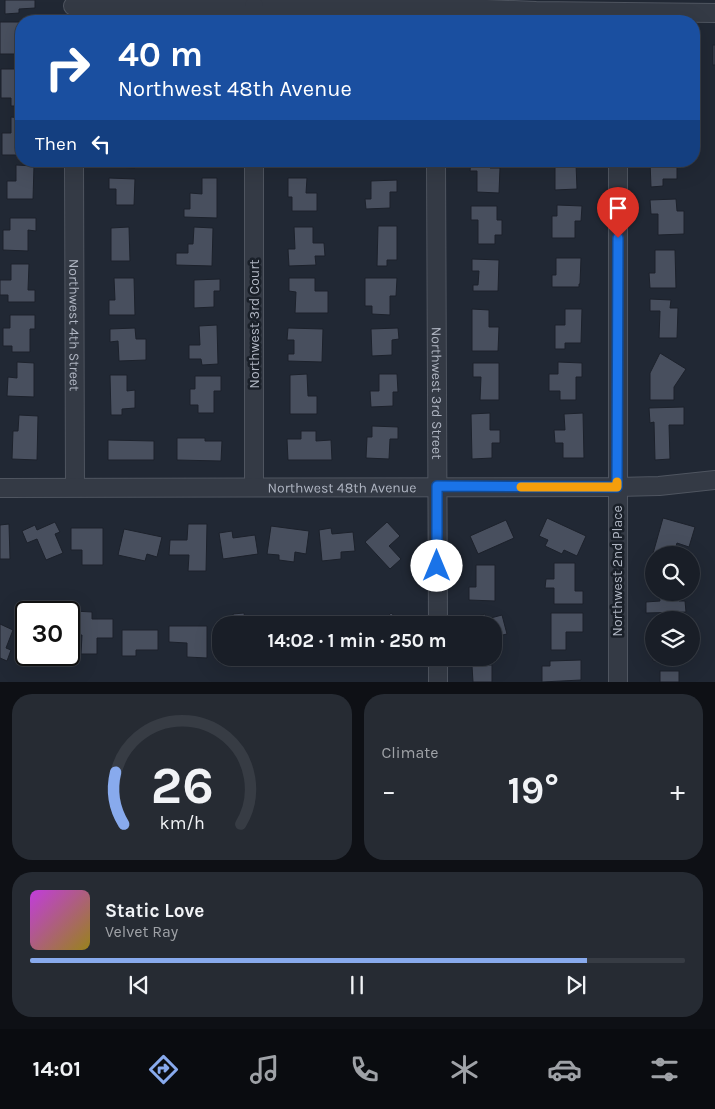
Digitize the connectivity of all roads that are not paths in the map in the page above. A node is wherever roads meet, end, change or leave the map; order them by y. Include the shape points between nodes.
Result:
1 (73, 9) edge
2 (618, 11) edge
3 (254, 13) edge
4 (715, 13) edge
5 (436, 14) edge
6 (74, 167) edge
7 (254, 167) edge
8 (436, 167) edge
9 (618, 167) edge
10 (715, 480) edge
11 (437, 486) junction
12 (75, 487) junction
13 (254, 487) junction
14 (617, 487) junction
15 (0, 488) edge
16 (438, 616) edge
17 (438, 666) edge
18 (438, 682) edge
19 (618, 682) edge

1 - 3 street
2 - 4 street
2 - 5 street
3 - 5 street
6 - 12 street, Northwest 4th Street
7 - 13 street, Northwest 3rd Court
8 - 11 street, Northwest 3rd Street
9 - 14 street, Northwest 2nd Place
10 - 14 street, Northwest 48th Avenue
11 - 13 street, Northwest 48th Avenue
11 - 14 street, Northwest 48th Avenue
11 - 16 street, Northwest 3rd Street
12 - 13 street, Northwest 48th Avenue
12 - 15 street, Northwest 48th Avenue
14 - 19 street, Northwest 2nd Place
17 - 18 street

